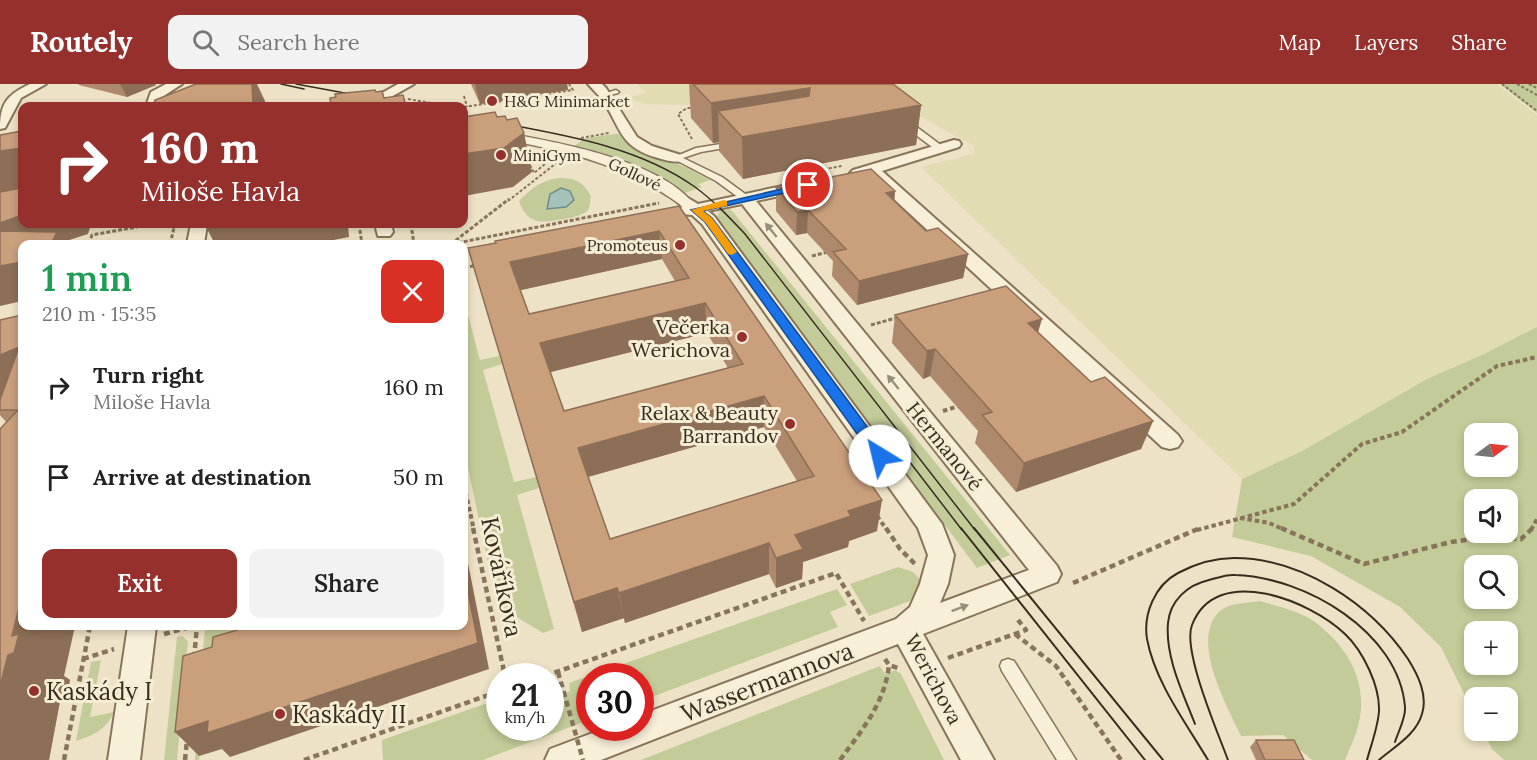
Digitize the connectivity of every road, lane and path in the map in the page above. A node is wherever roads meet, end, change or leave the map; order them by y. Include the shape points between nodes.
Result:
1 (40, 84) edge
2 (176, 84) edge
3 (408, 84) edge
4 (570, 84) edge
5 (594, 84) edge
6 (1502, 84) edge
7 (1517, 84) edge
8 (1529, 84) edge
9 (1537, 88) edge
10 (387, 95) junction
11 (1537, 95) edge
12 (464, 96) dead end
13 (153, 102) edge
14 (374, 102) edge
15 (426, 102) edge
16 (465, 102) edge
17 (18, 106) edge
18 (9, 107) junction
19 (468, 107) edge
20 (699, 107) edge
21 (1537, 111) edge
22 (902, 120) edge
23 (0, 125) edge
24 (468, 130) edge
25 (626, 131) junction
26 (745, 142) edge
27 (947, 146) joint
28 (699, 150) junction
29 (565, 153) junction
30 (676, 158) junction
31 (530, 164) dead end
32 (852, 164) dead end
33 (870, 170) junction
34 (841, 178) edge
35 (805, 179) joint
36 (745, 198) junction
37 (687, 203) junction
38 (671, 214) edge
39 (131, 228) edge
40 (90, 240) edge
41 (456, 240) edge
42 (468, 241) edge
43 (834, 251) edge
44 (811, 256) dead end
45 (486, 263) edge
46 (468, 267) edge
47 (908, 315) edge
48 (862, 327) dead end
49 (1537, 357) edge
50 (966, 404) edge
51 (934, 414) dead end
52 (1170, 441) dead end
53 (468, 504) edge
54 (872, 510) edge
55 (1237, 517) junction
56 (1537, 519) edge
57 (1073, 583) dead end
58 (934, 584) junction
59 (1018, 620) dead end
60 (905, 629) junction
61 (89, 630) edge
62 (141, 630) edge
63 (197, 630) edge
64 (1015, 634) junction
65 (882, 653) junction
66 (502, 663) edge
67 (944, 664) dead end
68 (1008, 666) dead end
69 (193, 670) edge
70 (564, 670) edge
71 (908, 676) dead end
72 (564, 694) edge
73 (486, 696) edge
74 (187, 738) edge
75 (64, 760) edge
76 (124, 760) edge
77 (185, 760) edge
78 (304, 760) edge
79 (561, 760) edge
80 (582, 760) edge
81 (840, 760) edge
82 (978, 760) edge
83 (1067, 760) edge
84 (1121, 760) edge

1 - 18 street via 16,96
2 - 13 street via 156,95
3 - 10 street
4 - 19 path via 573,90
5 - 25 street via 611,93
6 - 21 path
7 - 11 path
8 - 9 path
10 - 14 street
10 - 15 path
12 - 16 path
17 - 18 path
18 - 23 street
20 - 28 path via 678,114
22 - 27 lane
24 - 29 street, Gollové
25 - 29 path via 584,136
25 - 30 street via 637,144
26 - 28 lane
27 - 33 street
28 - 30 lane
29 - 31 path via 534,173
29 - 37 street, Gollové via 630,169 656,181
29 - 41 path
30 - 36 lane via 719,179
32 - 35 path
33 - 34 street
33 - 52 street
35 - 36 street
36 - 37 street
60 -> 36 street, Hermanové via 1048,574
37 - 38 street
37 - 42 path
37 - 58 street, Werichova via 715,230 929,525 941,555
39 - 40 path via 92,235
43 - 44 path
45 - 46 path
47 - 48 path
49 - 55 path via 1497,366 1402,432 1362,444 1294,504
50 - 51 path
53 - 66 path, Kováříkova
54 - 58 path via 900,549
55 - 56 path via 1269,523 1364,564 1451,542 1487,537 1521,539
55 - 57 path via 1203,526
58 - 60 street, Werichova via 921,615
59 - 64 path via 1026,630
60 - 65 street, Wassermannova
60 - 82 street, Werichova
61 - 75 path
62 - 76 street
63 - 69 path
64 - 67 path via 941,660
64 - 84 path via 1056,666
65 - 70 path via 836,573
65 - 71 path
65 - 79 street, Wassermannova
65 - 81 path via 889,678 881,700
68 - 83 lane
72 - 80 path, bridge
73 - 78 path
74 - 77 path

